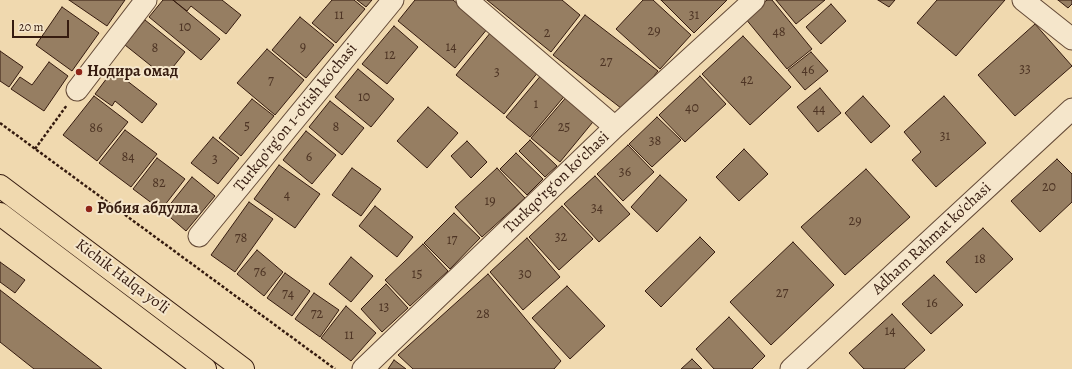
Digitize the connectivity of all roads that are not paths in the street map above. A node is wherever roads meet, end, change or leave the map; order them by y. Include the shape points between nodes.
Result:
1 (146, 0) edge
2 (393, 0) edge
3 (467, 0) edge
4 (754, 0) edge
5 (1023, 0) edge
6 (1072, 39) edge
7 (78, 90) road end
8 (1072, 109) edge
9 (615, 127) junction
10 (0, 186) edge
11 (0, 214) edge
12 (200, 236) dead end
13 (205, 369) edge
14 (243, 369) edge
15 (363, 369) edge
16 (791, 369) edge

1 - 7 street
2 - 12 street, Turkqo'rg'on 1-o'tish ko'chasi
3 - 9 street
4 - 9 street, Turkqoʻrgʻon koʻchasi
5 - 6 street
8 - 16 street, Adham Rahmat ko'chasi
9 - 15 street, Turkqoʻrgʻon koʻchasi
10 - 14 highway, Kichik Halqa yo'li
11 - 13 highway, Kichik Halqa yo'li

